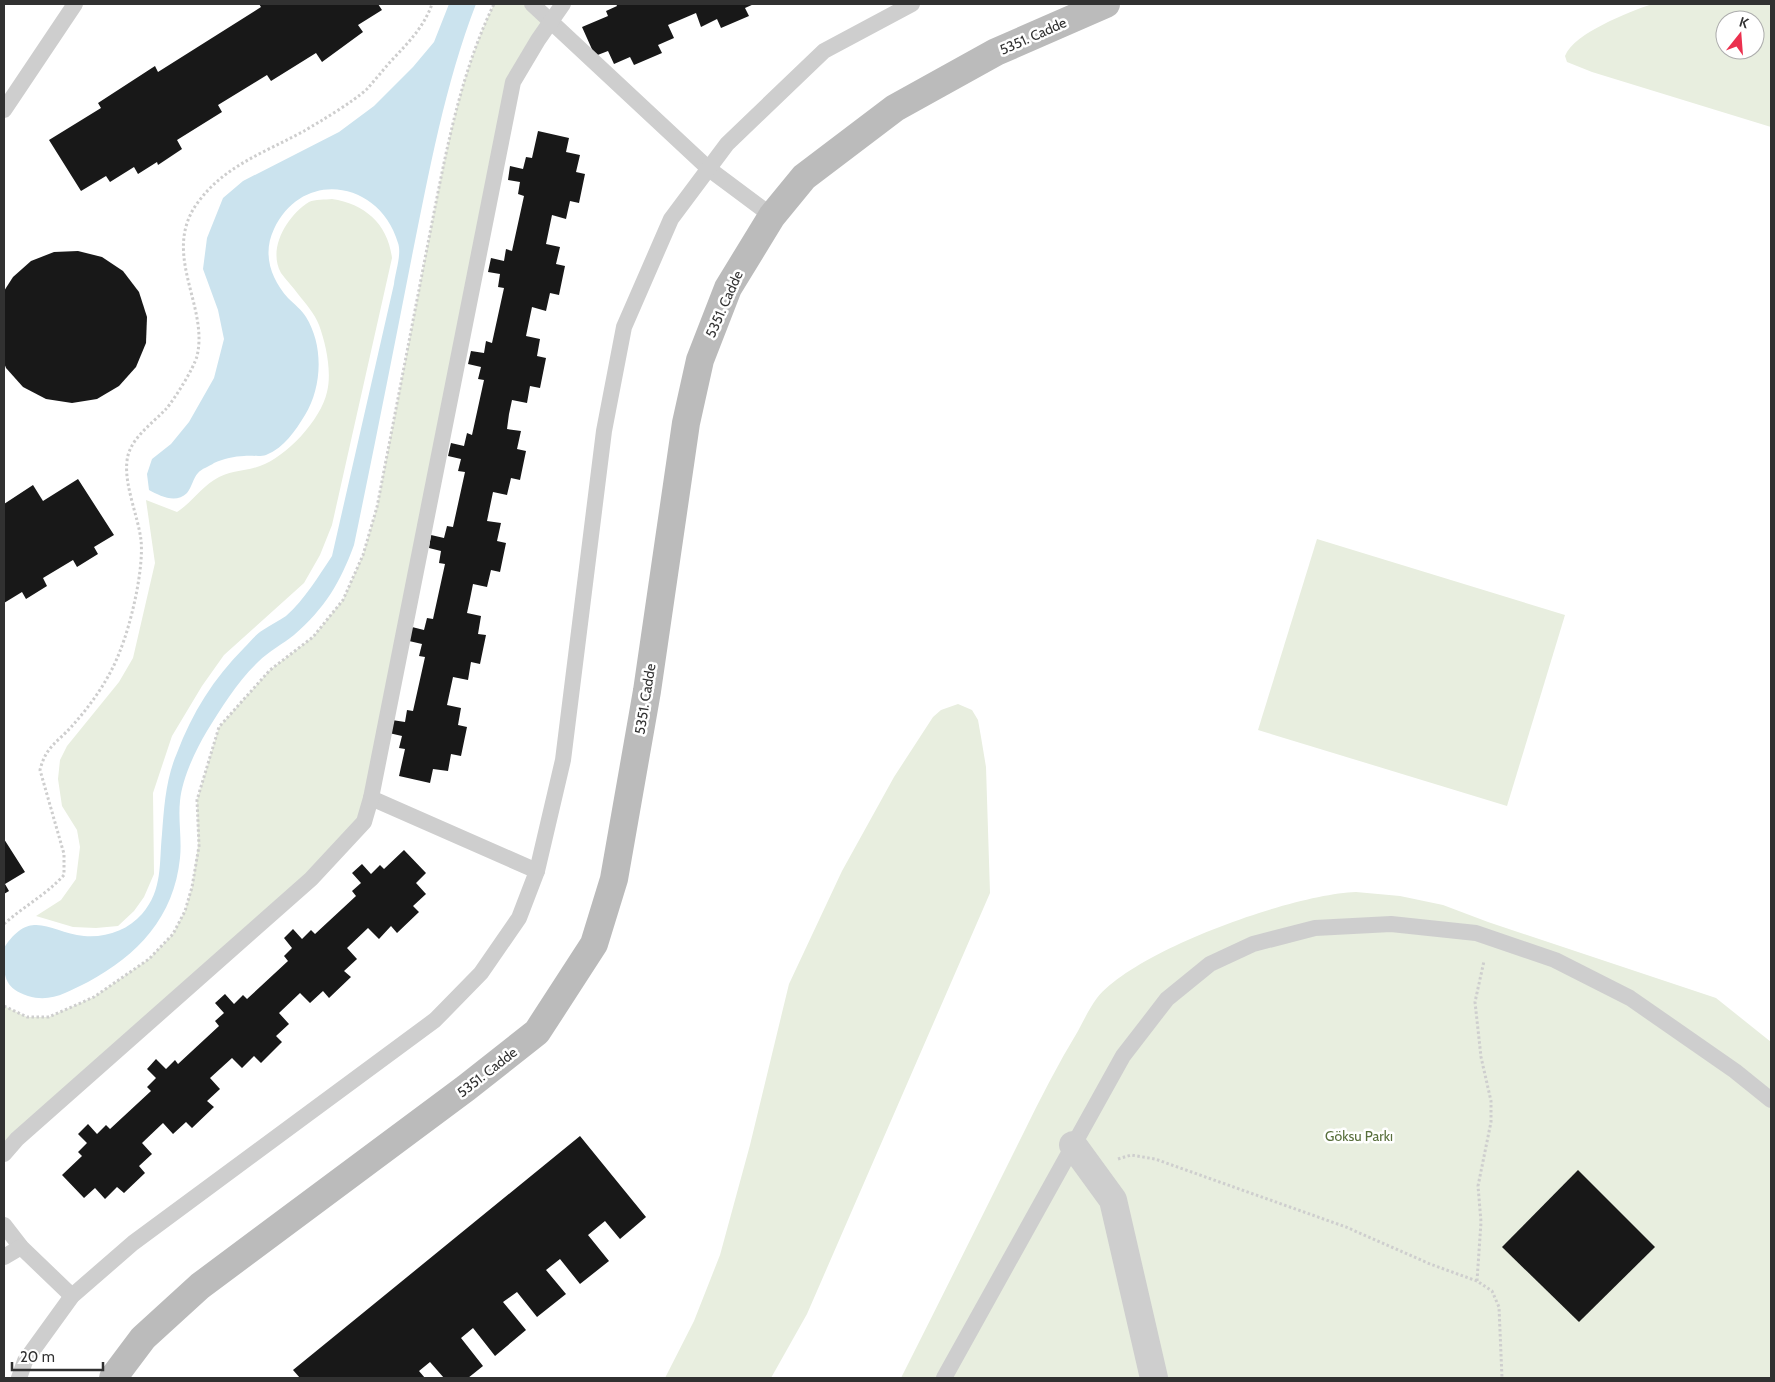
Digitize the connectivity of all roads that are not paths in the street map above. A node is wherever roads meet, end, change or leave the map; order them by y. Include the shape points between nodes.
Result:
1 (75, 4) edge
2 (532, 4) edge
3 (563, 4) edge
4 (912, 4) edge
5 (1106, 4) edge
6 (551, 21) junction
7 (4, 110) edge
8 (708, 169) junction
9 (772, 216) junction
10 (371, 798) junction
11 (537, 871) junction
12 (1771, 1100) edge
13 (1073, 1144) junction
14 (4, 1154) edge
15 (4, 1225) edge
16 (21, 1246) junction
17 (4, 1257) edge
18 (72, 1296) junction
19 (19, 1378) edge
20 (113, 1378) edge
21 (944, 1378) edge
22 (1154, 1378) edge

1 - 7 lane
2 - 6 lane
3 - 6 lane
4 - 8 lane via 824,51 727,144
5 - 9 street, 5351. Cadde via 996,52 895,108 804,177
6 - 8 lane
6 - 10 lane via 513,82
8 - 9 lane
8 - 11 lane via 671,219 624,327 604,431 563,760
9 - 20 street, 5351. Cadde via 728,288 700,360 686,423 647,691 614,880 594,944 537,1032 200,1286 143,1338
10 - 11 lane
10 - 14 lane via 364,822 311,879
11 - 18 lane via 519,918 481,973 435,1020 133,1243
12 - 13 lane via 1630,998 1555,960 1476,933 1392,924 1315,928 1253,944 1210,964 1167,999 1122,1056
13 - 21 lane
13 - 22 street via 1113,1200
15 - 16 lane
16 - 17 lane
16 - 18 lane
18 - 19 lane via 25,1362

